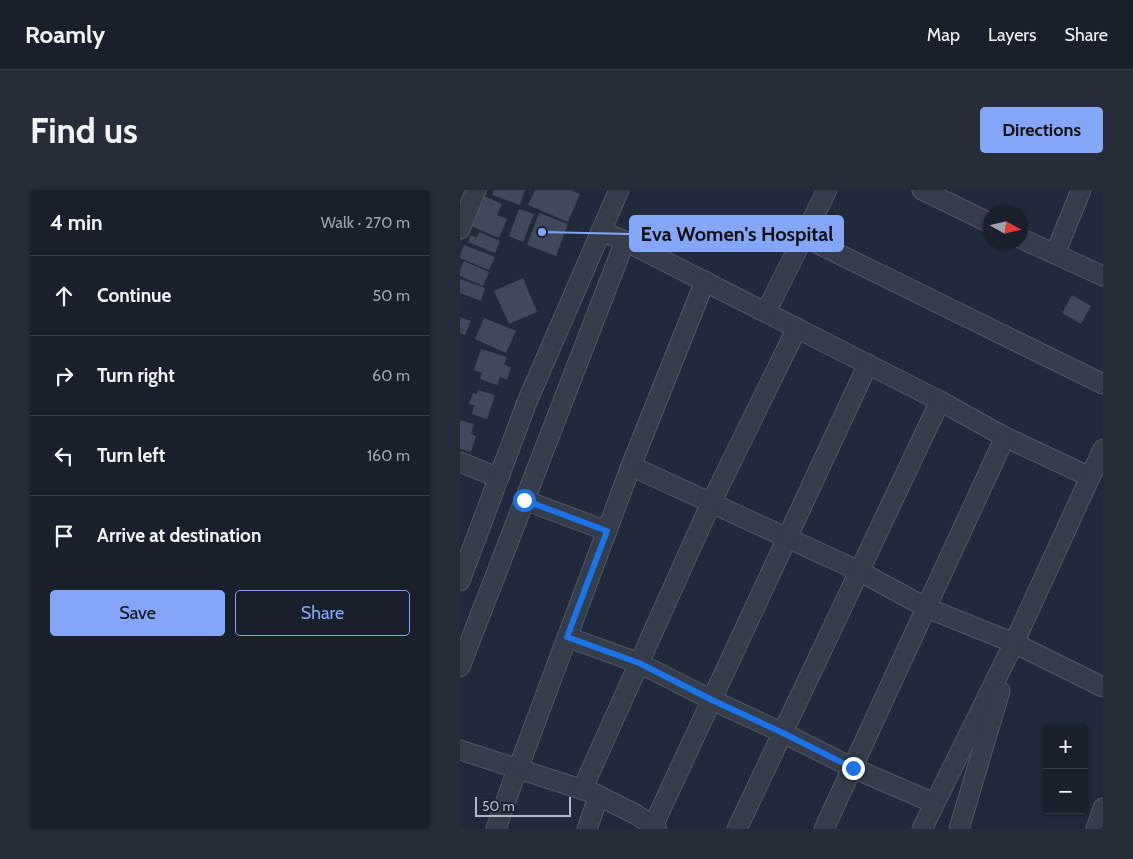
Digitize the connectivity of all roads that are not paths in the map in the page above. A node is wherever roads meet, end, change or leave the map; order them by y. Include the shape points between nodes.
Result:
1 (476, 190) edge
2 (619, 190) edge
3 (828, 190) edge
4 (922, 190) edge
5 (1081, 190) edge
6 (983, 220) edge
7 (460, 228) edge
8 (601, 231) junction
9 (804, 238) junction
10 (625, 241) junction
11 (1028, 242) edge
12 (1055, 254) junction
13 (1103, 276) edge
14 (705, 281) junction
15 (766, 312) junction
16 (797, 328) junction
17 (868, 364) junction
18 (1103, 384) edge
19 (940, 401) junction
20 (1005, 437) junction
21 (1103, 449) edge
22 (460, 462) edge
23 (631, 466) junction
24 (1090, 477) junction
25 (499, 478) junction
26 (524, 500) junction
27 (711, 503) junction
28 (607, 531) junction
29 (787, 538) junction
30 (860, 571) junction
31 (460, 581) edge
32 (927, 608) junction
33 (567, 637) junction
34 (1014, 643) junction
35 (639, 663) junction
36 (460, 667) edge
37 (1103, 687) edge
38 (712, 700) junction
39 (783, 733) junction
40 (460, 750) edge
41 (460, 761) edge
42 (853, 768) junction
43 (516, 774) junction
44 (582, 790) junction
45 (934, 803) junction
46 (595, 806) junction
47 (1103, 808) edge
48 (650, 828) edge
49 (496, 829) edge
50 (587, 829) edge
51 (737, 829) edge
52 (824, 829) edge
53 (922, 829) edge
54 (959, 829) edge
55 (1096, 829) edge

1 - 7 street
2 - 8 street
3 - 9 street
4 - 6 street
5 - 12 street
8 - 10 street
8 - 25 street via 527,402
9 - 15 street
9 - 18 street
10 - 14 street
10 - 26 street
11 - 12 street
12 - 13 street
14 - 15 street
14 - 23 street
15 - 16 street
16 - 17 street
16 - 27 street
17 - 19 street
17 - 29 street
19 - 20 street
19 - 30 street
20 - 24 street
20 - 32 street
21 - 24 street
22 - 25 street
23 - 27 street
23 - 28 street
24 - 34 street
25 - 31 street
26 - 28 street
26 - 36 street
27 - 29 street
27 - 35 street
28 - 33 street
29 - 30 street
29 - 38 street
30 - 32 street
30 - 39 street
32 - 34 street
32 - 42 street
33 - 35 street
33 - 43 street
34 - 37 street
34 - 45 street
34 - 54 street
35 - 38 street
35 - 44 street
38 - 39 street
38 - 48 street
39 - 42 street
39 - 51 street
40 - 43 street
41 - 43 street
42 - 45 street
42 - 52 street
43 - 44 street
43 - 46 street
43 - 49 street
44 - 48 street via 637,815
45 - 53 street
46 - 48 street via 629,823
46 - 50 street
47 - 55 street

